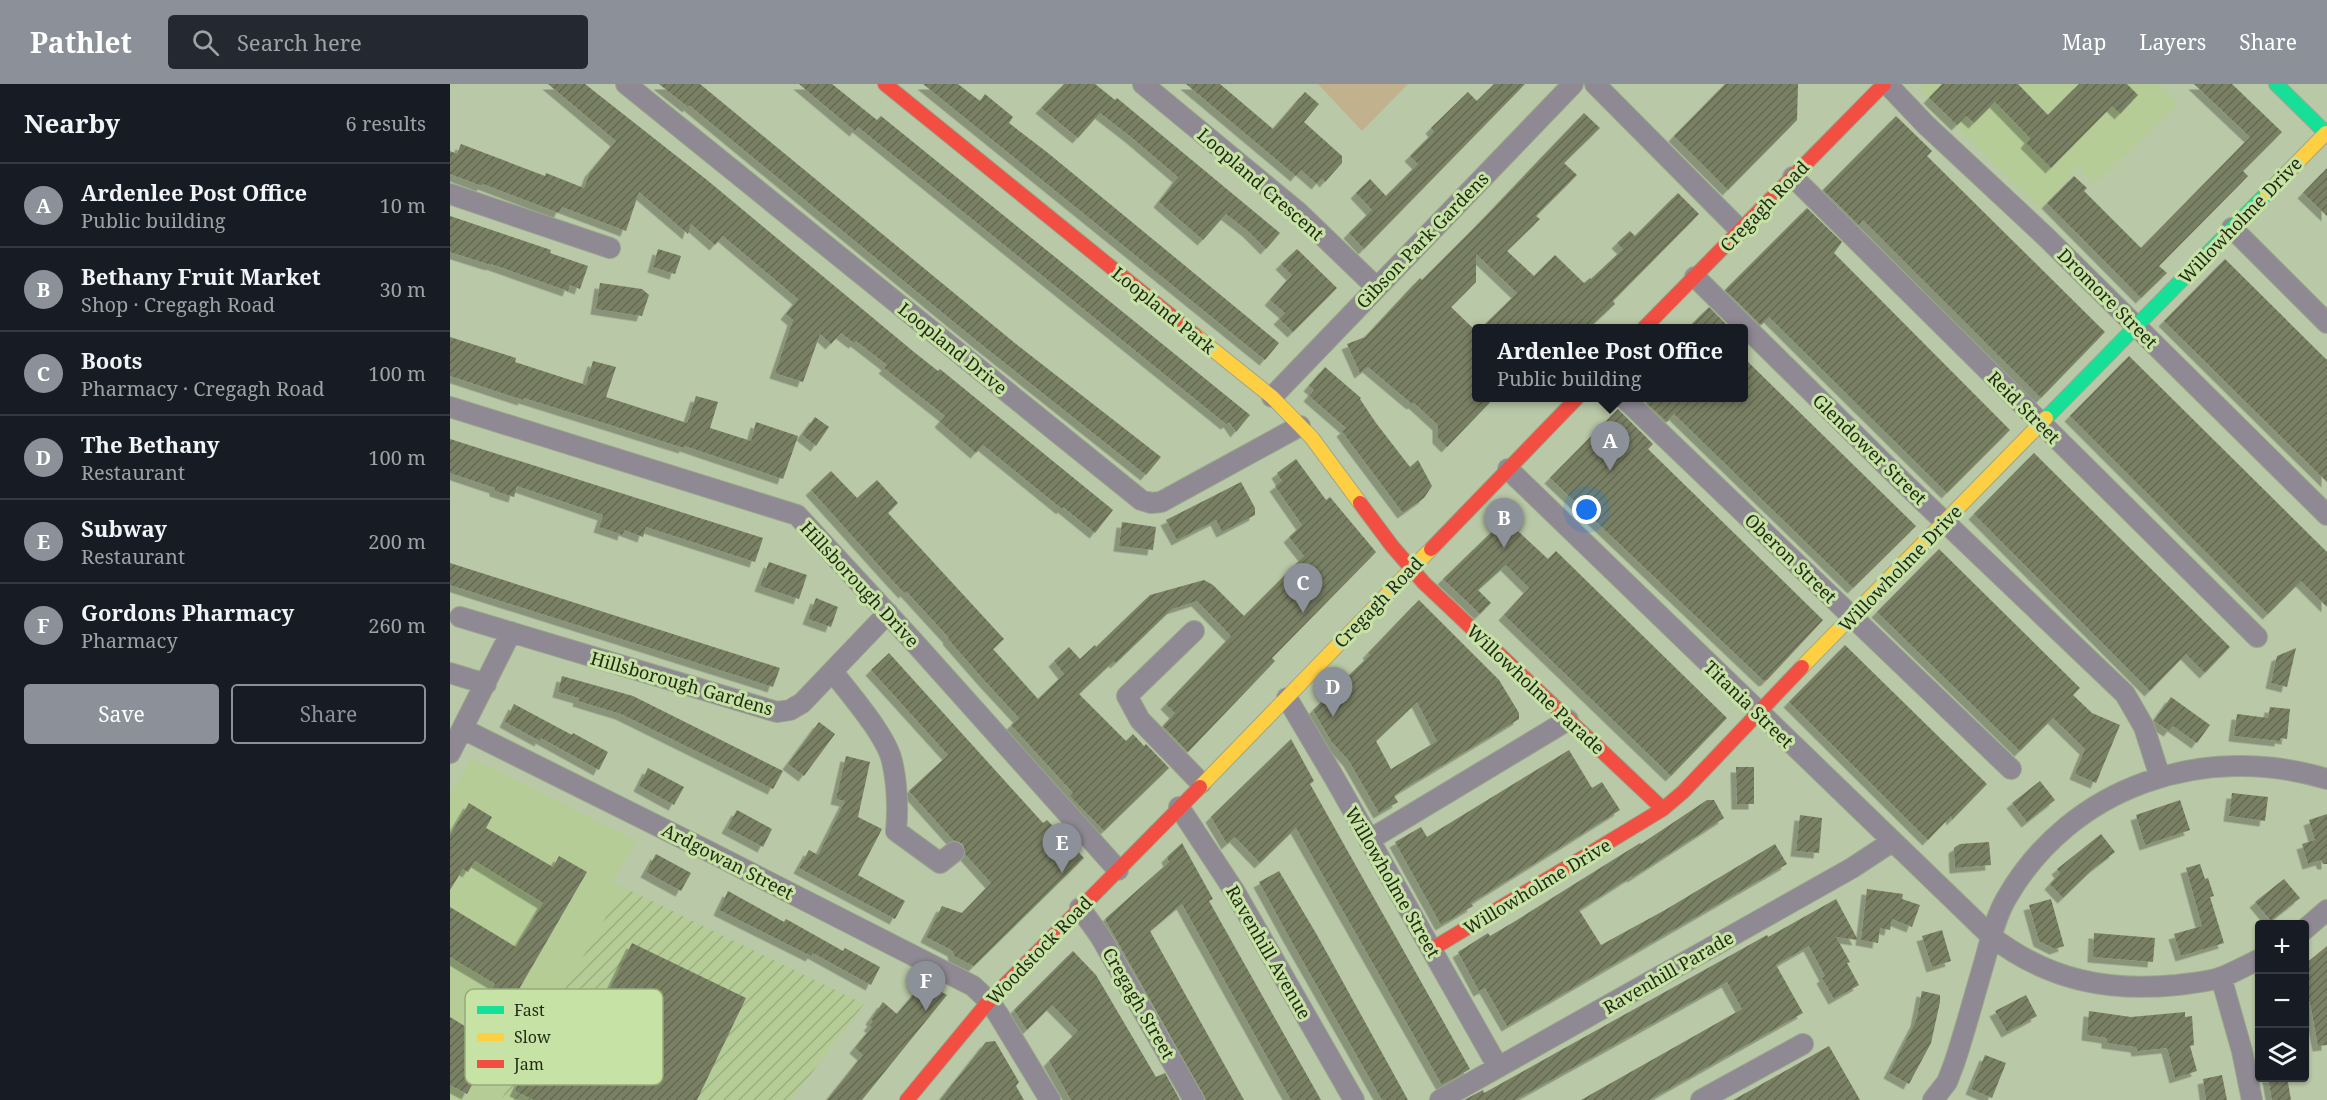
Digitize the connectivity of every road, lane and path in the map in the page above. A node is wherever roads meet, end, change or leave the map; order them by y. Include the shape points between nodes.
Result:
1 (626, 84) edge
2 (885, 84) edge
3 (1143, 84) edge
4 (1573, 84) edge
5 (1595, 84) edge
6 (1886, 84) edge
7 (2276, 84) edge
8 (2326, 133) edge
9 (1793, 177) junction
10 (450, 194) edge
11 (2232, 228) junction
12 (1740, 230) junction
13 (610, 248) dead end
14 (1695, 277) junction
15 (1376, 287) junction
16 (2327, 323) edge
17 (1648, 324) edge
18 (1741, 324) edge
19 (2136, 326) junction
20 (1748, 331) edge
21 (1272, 397) junction
22 (1573, 402) edge
23 (1628, 402) edge
24 (450, 407) edge
25 (2041, 424) junction
26 (1300, 426) junction
27 (1508, 469) junction
28 (2327, 515) edge
29 (1944, 522) junction
30 (1415, 564) junction
31 (888, 614) junction
32 (460, 617) dead end
33 (1852, 617) junction
34 (1194, 631) dead end
35 (511, 632) junction
36 (2257, 637) dead end
37 (833, 672) junction
38 (450, 673) edge
39 (486, 684) junction
40 (1287, 698) junction
41 (1758, 712) junction
42 (1568, 720) junction
43 (463, 729) junction
44 (450, 753) edge
45 (2011, 769) dead end
46 (2160, 777) junction
47 (2327, 779) edge
48 (1202, 783) junction
49 (1179, 807) junction
50 (1663, 809) junction
51 (1369, 840) junction
52 (1893, 841) junction
53 (954, 852) dead end
54 (1118, 870) junction
55 (1080, 908) junction
56 (2327, 910) edge
57 (2309, 926) edge
58 (1992, 937) junction
59 (1432, 949) junction
60 (2255, 961) edge
61 (2221, 977) junction
62 (988, 1001) junction
63 (1803, 1044) dead end
64 (1498, 1067) junction
65 (907, 1100) edge
66 (1050, 1100) edge
67 (1194, 1100) edge
68 (1354, 1100) edge
69 (1440, 1100) edge
70 (1701, 1100) edge
71 (1933, 1100) edge
72 (2252, 1100) edge

1 - 26 street, Loopland Drive via 1141,500 1161,502
2 - 21 street, Loopland Park
3 - 15 street, Loopland Crescent via 1298,212
4 - 15 street, Gibson Park Gardens
5 - 12 street
6 - 9 street, Cregagh Road
6 - 19 street, Dromore Street
7 - 8 street
8 - 11 street, Willowholme Drive
9 - 12 street, Cregagh Road
9 - 25 street, Reid Street
10 - 13 street
11 - 16 street
11 - 19 street, Willowholme Drive
12 - 14 street, Cregagh Road
14 - 17 street, Cregagh Road
14 - 18 street, Glendower Street
15 - 21 street, Gibson Park Gardens
19 - 25 street, Willowholme Drive
19 - 28 street, Dromore Street
20 - 29 street, Glendower Street
21 - 26 street, Loopland Park
22 - 27 street, Cregagh Road
23 - 33 street, Oberon Street
24 - 31 street, Hillsborough Drive via 797,515
25 - 29 street, Willowholme Drive
25 - 36 street, Reid Street
26 - 30 street, Loopland Park via 1392,546
27 - 30 street, Cregagh Road
27 - 41 street, Titania Street
29 - 33 street, Willowholme Drive
29 - 46 street, Glendower Street via 2125,694 2144,727
30 - 40 street, Cregagh Road
30 - 42 street, Willowholme Parade via 1475,633
31 - 37 street, Hillsborough Gardens
31 - 54 street, Hillsborough Drive
32 - 35 street, Hillsborough Gardens
33 - 41 street, Willowholme Drive
33 - 45 street, Oberon Street
34 - 48 street via 1127,696 1140,720
35 - 37 street, Hillsborough Gardens via 777,712 802,703
35 - 39 street
37 - 53 street via 872,723 892,759 896,831 940,863
38 - 39 street
39 - 43 street
40 - 48 street, Cregagh Road
40 - 51 street, Willowholme Street
41 - 50 street, Willowholme Drive
41 - 52 street, Titania Street
42 - 50 street, Willowholme Parade
42 - 51 street
43 - 44 street
43 - 62 street, Ardgowan Street via 934,965 973,986
46 - 47 street via 2228,766 2285,769
46 - 58 street via 2109,799 2061,832 2005,900
48 - 49 street, Cregagh Road
49 - 54 street, Woodstock Road
49 - 68 street, Ravenhill Avenue via 1235,892
50 - 59 street, Willowholme Drive
51 - 59 street, Willowholme Street
52 - 58 street, Titania Street
52 - 64 street, Ravenhill Parade via 1852,868
54 - 55 street, Woodstock Road
55 - 62 street, Woodstock Road
55 - 67 street, Cregagh Street
56 - 57 street
58 - 61 street, Titania Street via 2015,955 2081,981 2152,987
58 - 71 street via 1954,1064 1947,1082
59 - 64 street, Willowholme Street
60 - 61 street, Titania Street
61 - 72 street
62 - 65 street, Woodstock Road
62 - 66 street, Ardgowan Street
63 - 70 street
64 - 69 street, Ravenhill Parade

